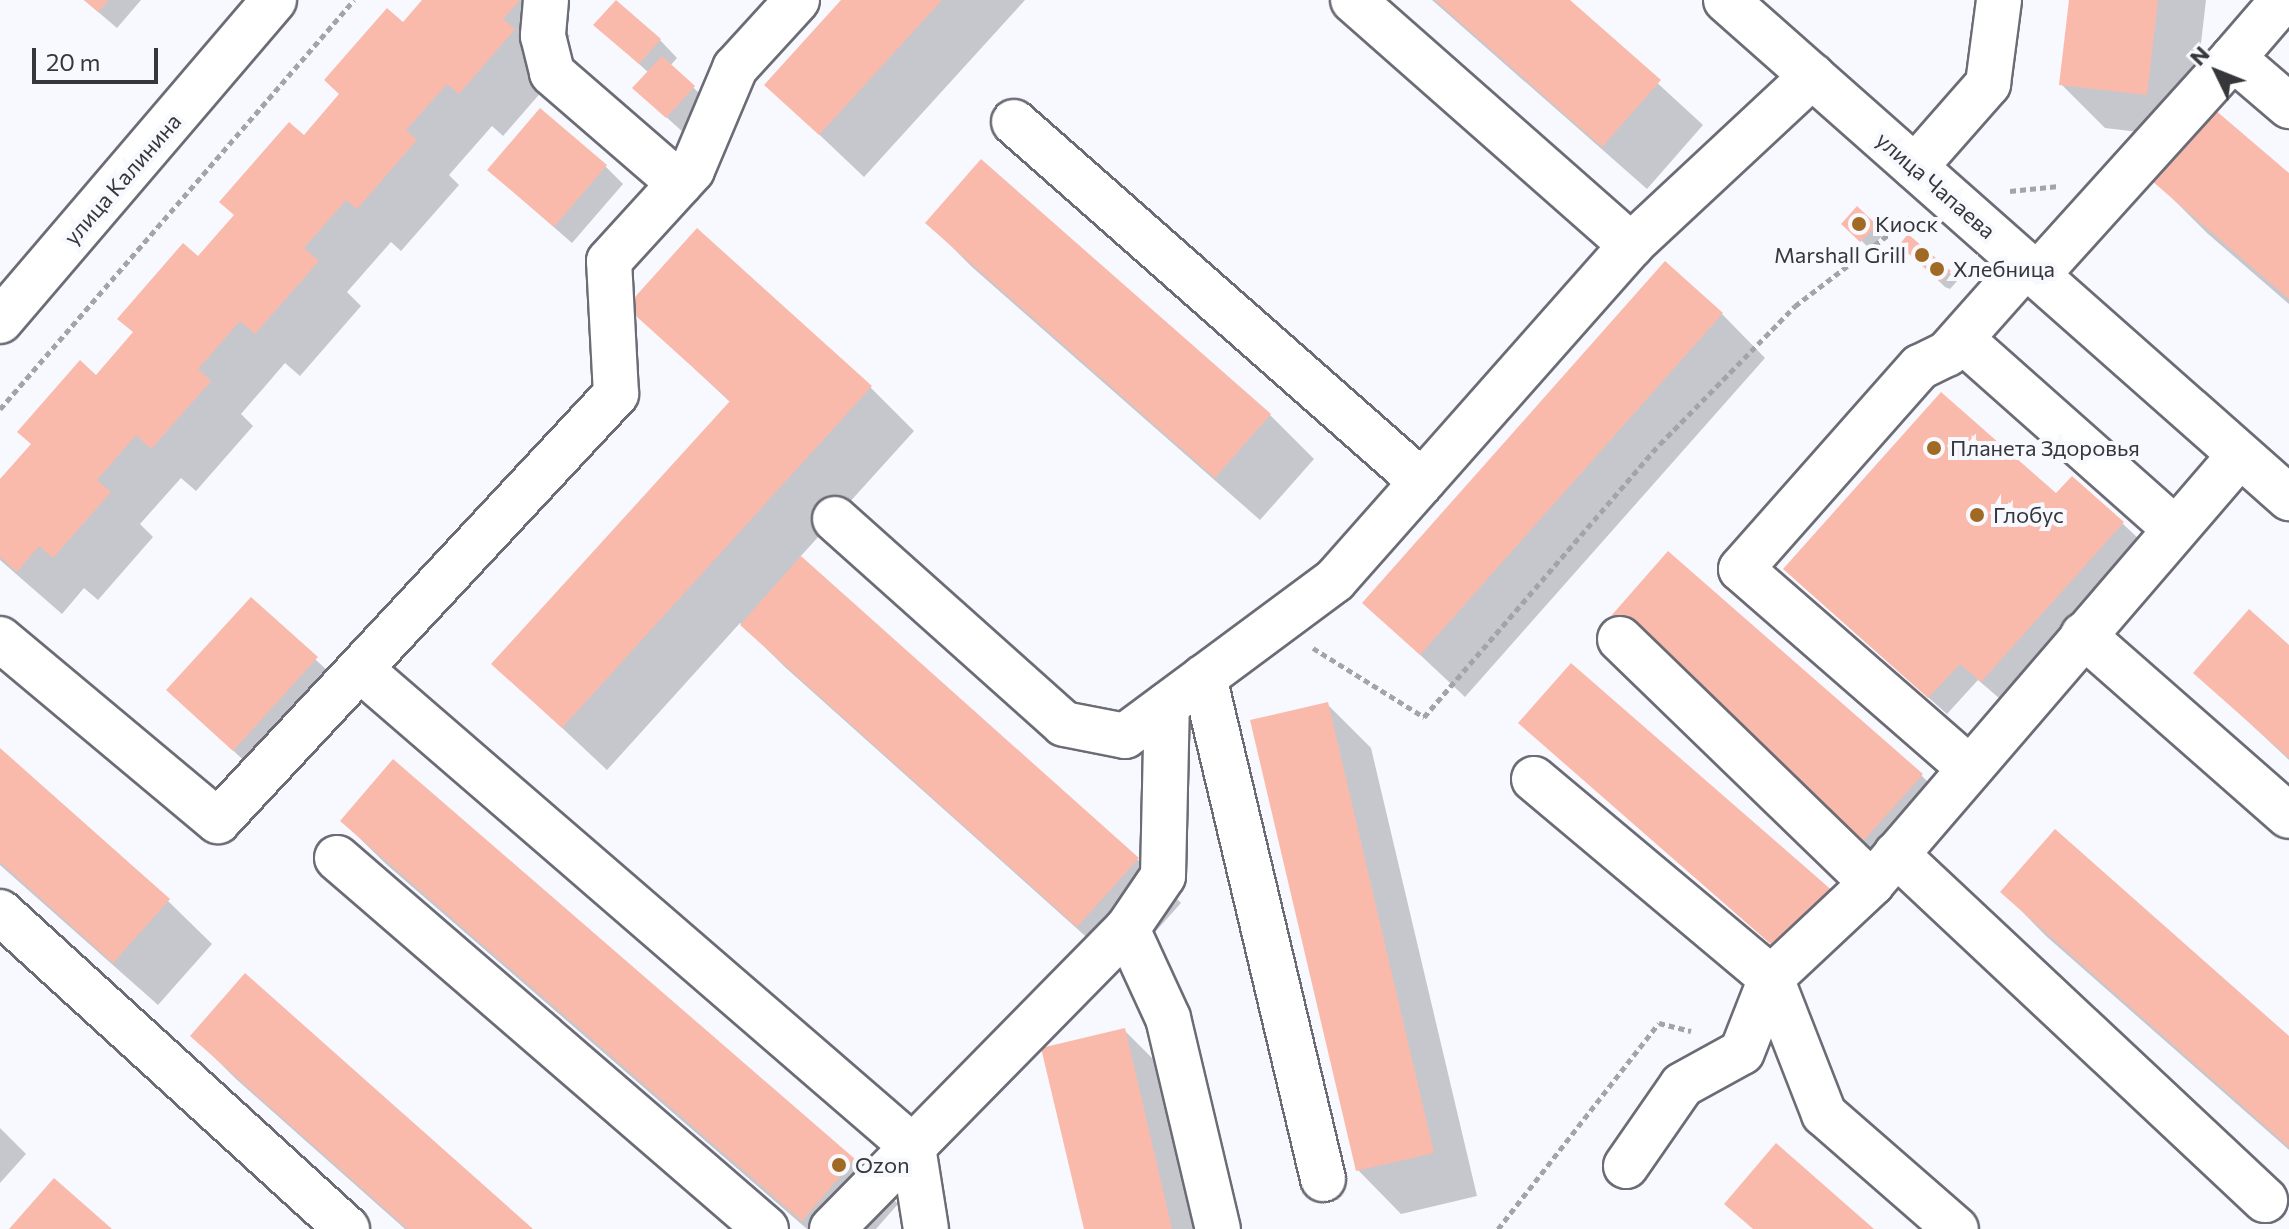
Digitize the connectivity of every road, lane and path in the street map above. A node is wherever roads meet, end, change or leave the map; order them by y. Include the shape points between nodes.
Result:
1 (274, 0) edge
2 (354, 0) edge
3 (546, 0) edge
4 (797, 0) edge
5 (1353, 0) edge
6 (1726, 0) edge
7 (1999, 0) edge
8 (2283, 0) edge
9 (2233, 58) junction
10 (1812, 76) junction
11 (2289, 106) edge
12 (1014, 122) dead end
13 (1915, 167) junction
14 (680, 184) junction
15 (2060, 186) dead end
16 (2006, 192) dead end
17 (1910, 218) dead end
18 (1631, 245) junction
19 (2031, 270) junction
20 (0, 321) edge
21 (1961, 339) junction
22 (0, 409) edge
23 (2240, 455) junction
24 (1422, 482) junction
25 (2289, 498) edge
26 (835, 519) dead end
27 (2175, 529) junction
28 (1274, 624) junction
29 (2083, 635) junction
30 (0, 639) edge
31 (1620, 639) dead end
32 (360, 669) junction
33 (1204, 677) junction
34 (1167, 705) junction
35 (1968, 767) junction
36 (1534, 779) dead end
37 (2289, 816) edge
38 (337, 858) dead end
39 (1884, 868) junction
40 (0, 912) edge
41 (1127, 929) junction
42 (1771, 978) junction
43 (913, 1147) junction
44 (1626, 1166) dead end
45 (1323, 1179) dead end
46 (2265, 1200) dead end
47 (347, 1229) edge
48 (766, 1229) edge
49 (832, 1229) edge
50 (926, 1229) edge
51 (1218, 1229) edge
52 (1956, 1229) edge

1 - 20 street, улица Калинина
2 - 22 path
3 - 14 street via 543,36 552,73
4 - 14 street via 735,68 692,170
5 - 18 street
6 - 10 street, улица Чапаева
7 - 13 street via 1988,84
8 - 9 street
9 - 11 street
9 - 19 street
10 - 13 street, улица Чапаева
10 - 18 street
12 - 24 street
13 - 19 street, улица Чапаева
14 - 32 street via 609,261 616,394
15 - 16 path
17 - 28 path via 1795,306 1660,444 1424,717
18 - 24 street
19 - 21 street
19 - 23 street, улица Чапаева
21 - 27 street
21 - 35 street via 1947,354 1920,367 1741,569
23 - 25 street, улица Чапаева
23 - 27 street
24 - 28 street via 1335,580
26 - 34 street via 1064,724 1125,736
27 - 29 street
28 - 33 street
29 - 35 street
29 - 37 street
30 - 32 street via 218,821
31 - 39 street
32 - 43 street
33 - 34 street
33 - 45 street
34 - 41 street via 1163,876
35 - 39 street
36 - 42 street
38 - 48 street
39 - 42 street
39 - 46 street
40 - 47 street
41 - 43 street
41 - 51 street via 1168,1018
42 - 44 street via 1742,1052 1682,1085
42 - 52 street via 1824,1114
43 - 49 street
43 - 50 street

